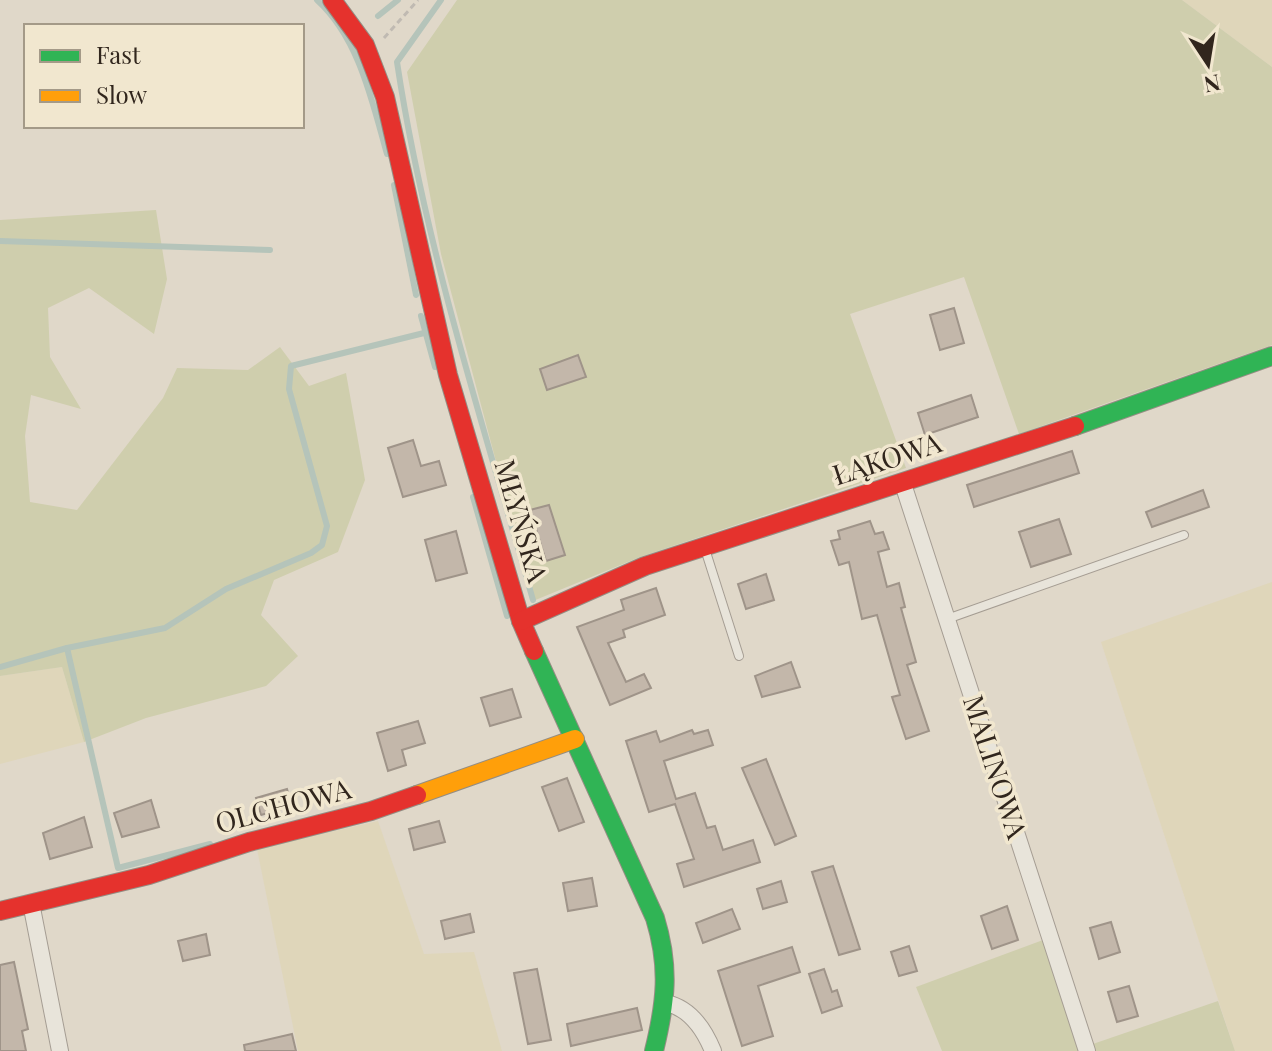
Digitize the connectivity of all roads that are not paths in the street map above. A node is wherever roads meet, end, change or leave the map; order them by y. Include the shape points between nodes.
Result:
1 (332, 0) edge
2 (1272, 356) edge
3 (903, 484) junction
4 (1184, 535) dead end
5 (704, 548) junction
6 (947, 619) junction
7 (521, 621) junction
8 (739, 656) dead end
9 (575, 739) junction
10 (31, 903) junction
11 (0, 911) edge
12 (666, 1003) junction
13 (60, 1051) edge
14 (654, 1051) edge
15 (713, 1051) edge
16 (1087, 1051) edge

1 - 7 street, MŁYŃSKA via 349,16 370,53 385,97 448,375
2 - 3 street, ŁĄKOWA
3 - 5 street, ŁĄKOWA
3 - 6 street, MALINOWA
4 - 6 lane
5 - 7 street, ŁĄKOWA via 645,566
5 - 8 lane
6 - 16 street, MALINOWA
7 - 9 street, MŁYŃSKA
9 - 10 street, OLCHOWA via 371,811
9 - 12 street, MŁYŃSKA via 655,918 667,973
10 - 11 street, OLCHOWA
10 - 13 street
12 - 14 street, MŁYŃSKA
12 - 15 street via 679,1006 704,1029

